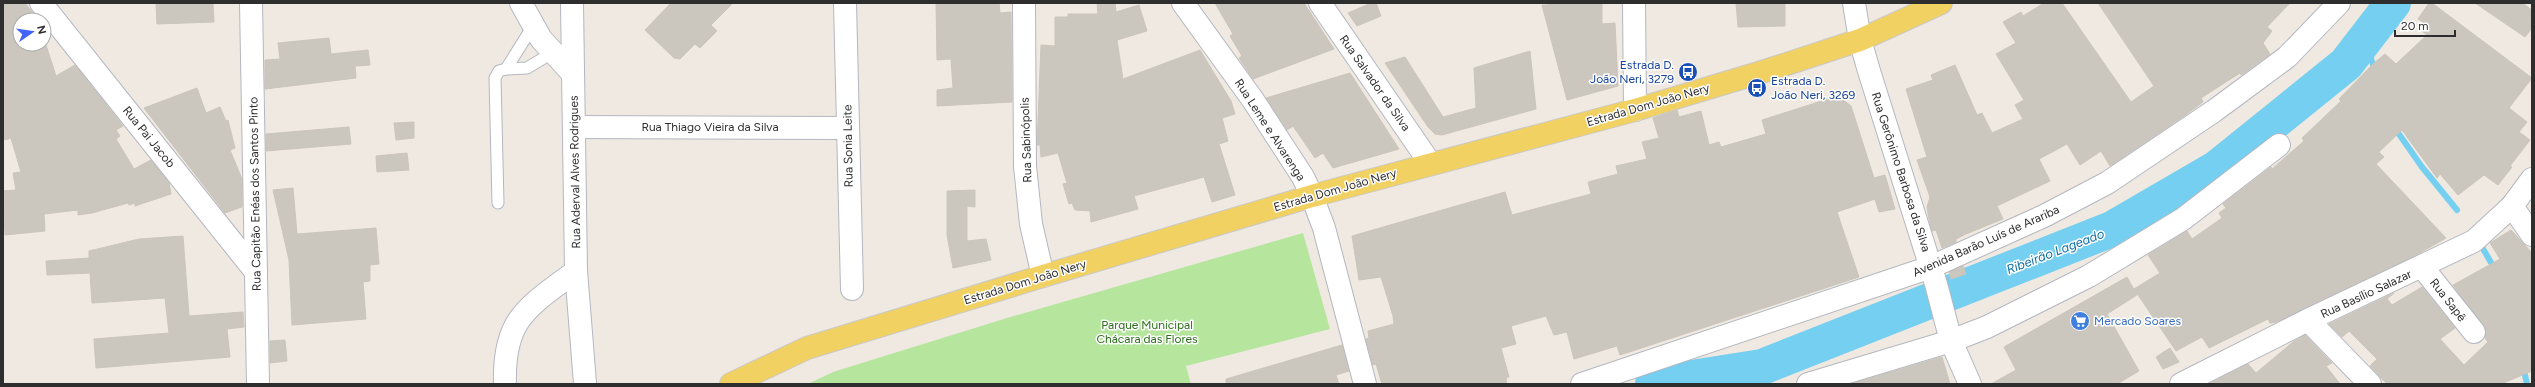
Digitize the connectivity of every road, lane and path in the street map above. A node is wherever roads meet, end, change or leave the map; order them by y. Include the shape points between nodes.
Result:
1 (41, 3) edge
2 (251, 3) edge
3 (521, 3) edge
4 (572, 3) edge
5 (845, 3) edge
6 (1024, 3) edge
7 (1183, 3) edge
8 (1320, 3) edge
9 (1634, 3) edge
10 (1854, 3) edge
11 (1941, 3) edge
12 (2339, 3) edge
13 (533, 26) junction
14 (1860, 40) junction
15 (552, 53) junction
16 (506, 69) junction
17 (573, 74) junction
18 (1635, 110) junction
19 (574, 127) junction
20 (847, 128) junction
21 (2279, 145) dead end
22 (1430, 163) junction
23 (2532, 179) edge
24 (1312, 196) junction
25 (498, 203) dead end
26 (2512, 206) junction
27 (2532, 236) edge
28 (2430, 264) junction
29 (576, 271) junction
30 (256, 272) junction
31 (1934, 275) junction
32 (1043, 276) junction
33 (852, 289) dead end
34 (2308, 320) junction
35 (2474, 332) dead end
36 (1949, 333) junction
37 (585, 383) edge
38 (258, 384) edge
39 (505, 384) edge
40 (731, 384) edge
41 (1365, 384) edge
42 (1582, 384) edge
43 (1808, 384) edge
44 (1970, 384) edge
45 (2181, 384) edge
46 (2370, 384) edge

1 - 30 street, Rua Pai Jacob
2 - 30 street, Rua Capitão Enéas dos Santos Pinto
3 - 13 street
4 - 17 street, Rua Aderval Alves Rodrigues
5 - 20 street, Rua Sonia Leite
6 - 32 street, Rua Sabinópolis via 1025,166 1031,224
7 - 24 street, Rua Leme e Alvarenga via 1253,100
8 - 22 street, Rua Salvador da Silva
9 - 18 street
10 - 14 street, Rua Gerônimo Barbosa da Silva
11 - 14 main road, Estrada Dom João Nery
12 - 31 street, Avenida Barão Luís de Arariba via 2287,57 2170,142 2107,183
13 - 15 street
13 - 16 lane
14 - 18 main road, Estrada Dom João Nery
14 - 31 street, Rua Gerônimo Barbosa da Silva
15 - 16 lane via 528,68
15 - 17 street
16 - 25 lane via 499,71 495,78
17 - 19 street, Rua Aderval Alves Rodrigues
18 - 22 main road, Estrada Dom João Nery
19 - 20 street, Rua Thiago Vieira da Silva
19 - 29 street, Rua Aderval Alves Rodrigues
20 - 33 street, Rua Sonia Leite
21 - 36 street via 2183,219 2089,276 1994,324
22 - 24 main road, Estrada Dom João Nery
23 - 26 street, Rua Basílio Salazar
24 - 32 main road, Estrada Dom João Nery
24 - 41 street, Rua Leme e Alvarenga via 1324,228
26 - 27 street
26 - 28 street, Rua Basílio Salazar via 2487,232
28 - 34 street, Rua Basílio Salazar
28 - 35 street, Rua Sapê
29 - 37 street, Rua Aderval Alves Rodrigues
29 - 39 street via 533,304 518,320 508,338 504,365
30 - 38 street, Rua Capitão Enéas dos Santos Pinto
31 - 36 street, Rua Gerônimo Barbosa da Silva
31 - 42 street, Avenida Barão Luís de Arariba
32 - 40 main road, Estrada Dom João Nery via 807,348
34 - 45 street, Rua Basílio Salazar
34 - 46 street
36 - 43 street
36 - 44 street, Rua Gerônimo Barbosa da Silva

